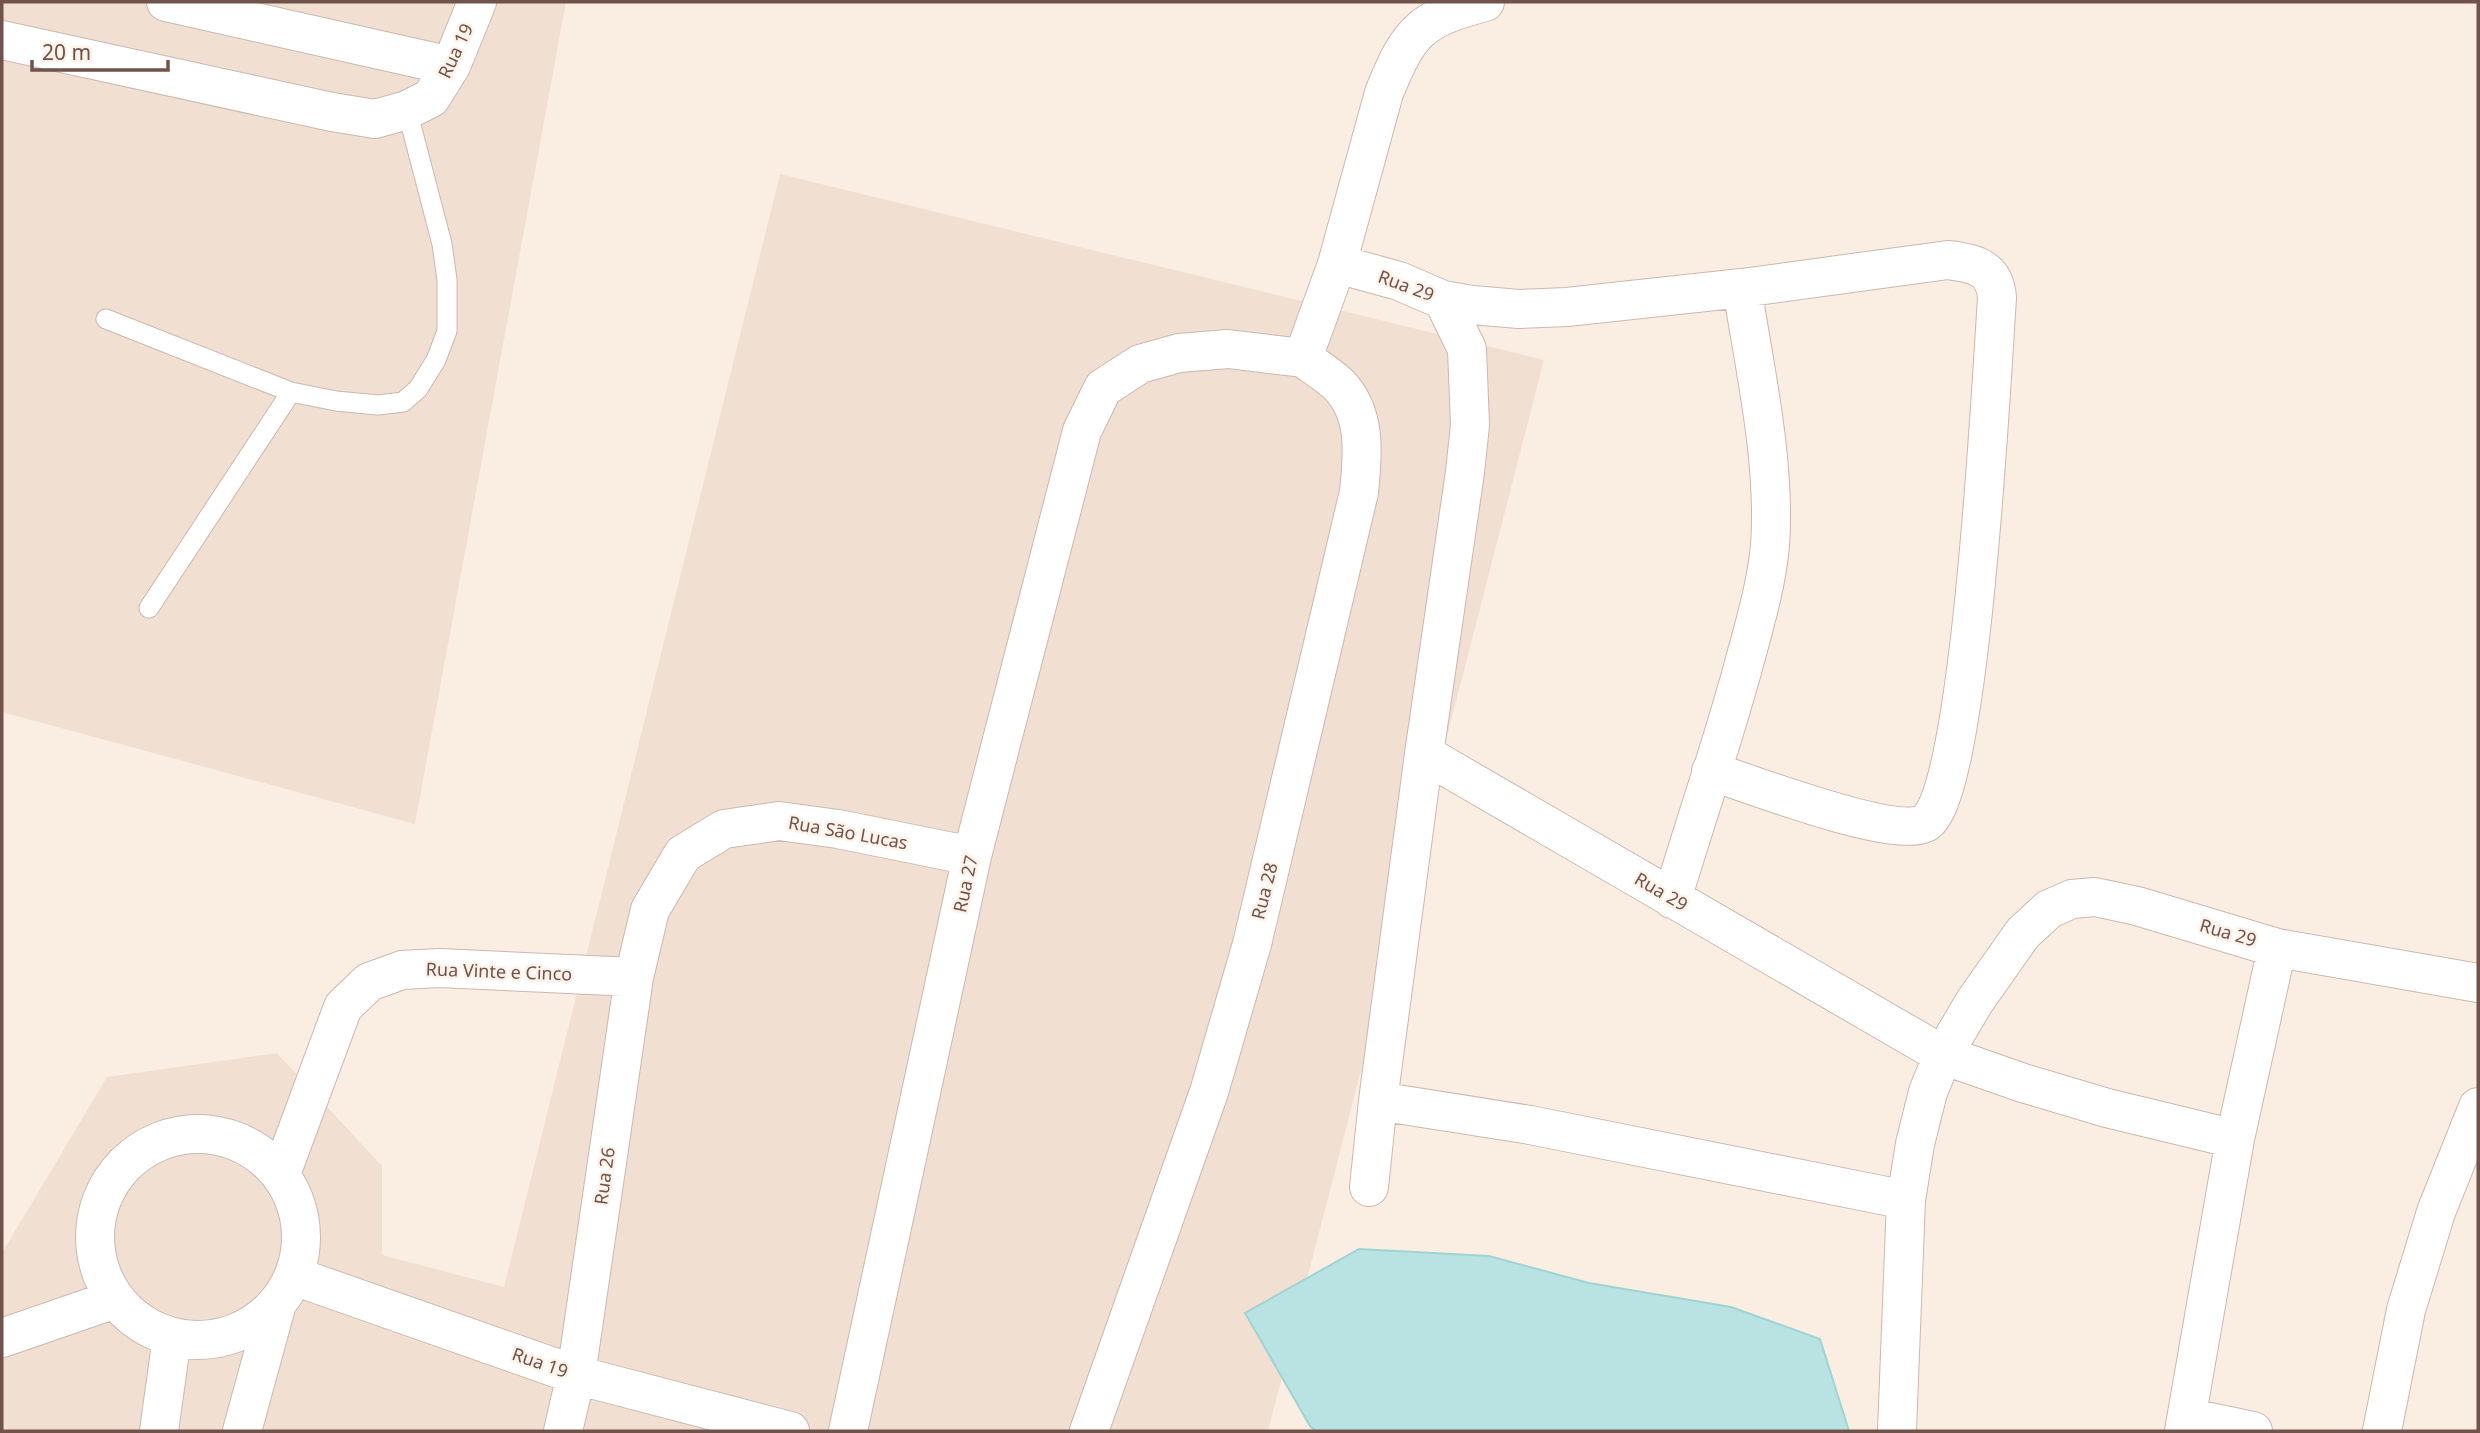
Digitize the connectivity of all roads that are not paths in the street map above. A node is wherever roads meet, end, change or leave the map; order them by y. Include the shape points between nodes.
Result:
1 (477, 2) edge
2 (1485, 2) edge
3 (179, 3) edge
4 (2, 40) edge
5 (430, 91) junction
6 (1337, 264) junction
7 (1742, 288) junction
8 (1443, 300) junction
9 (106, 319) dead end
10 (1303, 358) junction
11 (291, 392) junction
12 (149, 608) dead end
13 (1424, 754) junction
14 (1711, 771) junction
15 (724, 829) joint
16 (972, 856) junction
17 (1672, 899) junction
18 (2277, 948) junction
19 (634, 977) junction
20 (2478, 983) edge
21 (1943, 1055) junction
22 (1378, 1101) junction
23 (2478, 1107) edge
24 (2235, 1139) junction
25 (281, 1174) junction
26 (1369, 1187) dead end
27 (1906, 1200) junction
28 (285, 1292) junction
29 (115, 1299) junction
30 (172, 1337) junction
31 (2, 1338) edge
32 (576, 1375) junction
33 (2185, 1424) edge
34 (159, 1431) edge
35 (242, 1431) edge
36 (563, 1431) edge
37 (790, 1431) edge
38 (848, 1431) edge
39 (1089, 1431) edge
40 (1897, 1431) edge
41 (2253, 1431) edge
42 (2382, 1431) edge

1 - 5 street, Rua 19
2 - 6 street via 1452,10 1424,24 1406,45 1384,93
3 - 5 street
4 - 5 street via 375,119
5 - 11 lane via 447,280 447,331 436,360 418,389 403,402 378,405
6 - 8 street, Rua 29 via 1399,281
6 - 10 street
7 - 8 street via 1519,309
7 - 14 street via 1769,473 1770,547 1757,617
7 - 14 street via 1948,260 1979,267 1991,276 1997,298 1970,632 1958,723 1936,811 1928,822 1914,827 1863,821
8 - 13 street, Rua 29 via 1467,349 1470,425
9 - 11 lane
10 - 16 street, Rua 27 via 1228,349 1179,353 1140,364 1103,388 1082,431
10 - 39 street, Rua 28 via 1339,385 1359,418 1359,492 1252,944 1209,1092
11 - 12 lane
13 - 17 street, Rua 29
13 - 22 street
14 - 17 street
15 - 16 street, Rua São Lucas via 779,821
15 - 19 street, Rua 26 via 683,855 650,910
16 - 38 street, Rua 27
17 - 21 street, Rua 29
18 - 20 street, Rua 29
18 - 21 street, Rua 29 via 2137,906 2095,897 2071,899 2049,909 2023,933
18 - 24 street
19 - 25 street, Rua Vinte e Cinco via 440,968 402,970 369,982 343,1007
19 - 32 street, Rua 26
21 - 24 street via 2107,1108
21 - 27 street via 1928,1092
22 - 26 street
22 - 27 street via 1544,1127
23 - 42 street via 2436,1212 2406,1310
24 - 33 street
25 - 28 street via 298,1205 303,1241
25 - 29 street via 254,1150 221,1135 186,1134 151,1144 122,1166 102,1197 95,1232 99,1267
27 - 40 street
28 - 30 street via 254,1324 228,1336
28 - 32 street, Rua 19
28 - 35 street
29 - 30 street via 140,1323
29 - 31 street
30 - 34 street
32 - 36 street, Rua 26
32 - 37 street, Rua 19
33 - 41 street

